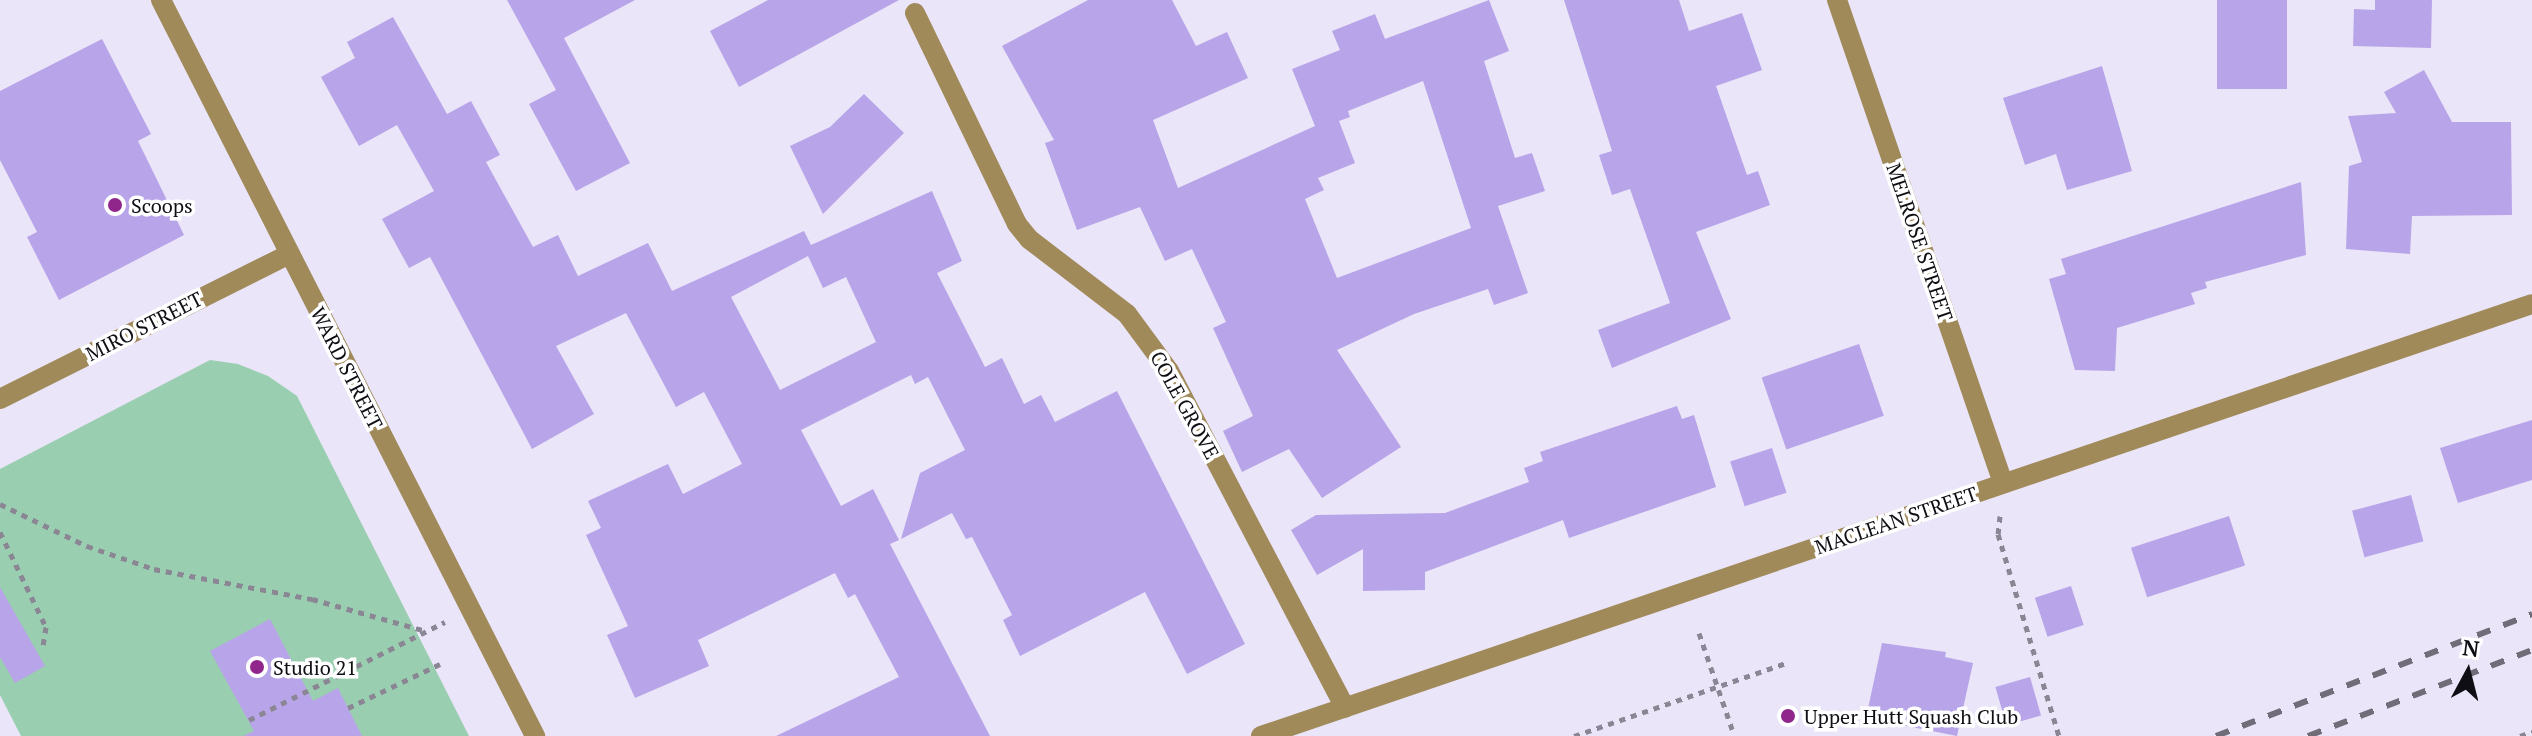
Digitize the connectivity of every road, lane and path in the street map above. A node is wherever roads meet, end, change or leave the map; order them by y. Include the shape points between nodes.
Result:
1 (161, 0) edge
2 (1837, 0) edge
3 (915, 13) dead end
4 (289, 254) junction
5 (2532, 304) edge
6 (0, 399) edge
7 (2003, 483) junction
8 (0, 504) edge
9 (0, 532) edge
10 (470, 610) junction
11 (426, 631) junction
12 (1699, 633) dead end
13 (43, 647) dead end
14 (1786, 663) dead end
15 (440, 664) dead end
16 (1718, 686) junction
17 (348, 708) dead end
18 (1345, 708) junction
19 (249, 720) dead end
20 (1732, 729) dead end
21 (2532, 732) edge
22 (535, 736) edge
23 (1261, 736) edge
24 (1574, 736) edge
25 (2059, 736) edge
26 (2520, 736) edge

1 - 4 street, WARD STREET
2 - 7 street, MELROSE STREET
3 - 18 street, COLE GROVE via 1017,224 1029,239 1127,314 1169,371
4 - 6 street, MIRO STREET
4 - 10 street, WARD STREET
5 - 7 street, MACLEAN STREET
7 - 18 street, MACLEAN STREET
7 - 25 path via 1998,534
8 - 11 path via 87,546 154,569 312,599
9 - 13 path via 46,627
10 - 11 path
10 - 22 street, WARD STREET
11 - 19 path
12 - 16 path
14 - 16 path
15 - 17 path
16 - 20 path
16 - 24 path
18 - 23 street, MACLEAN STREET
21 - 26 path

